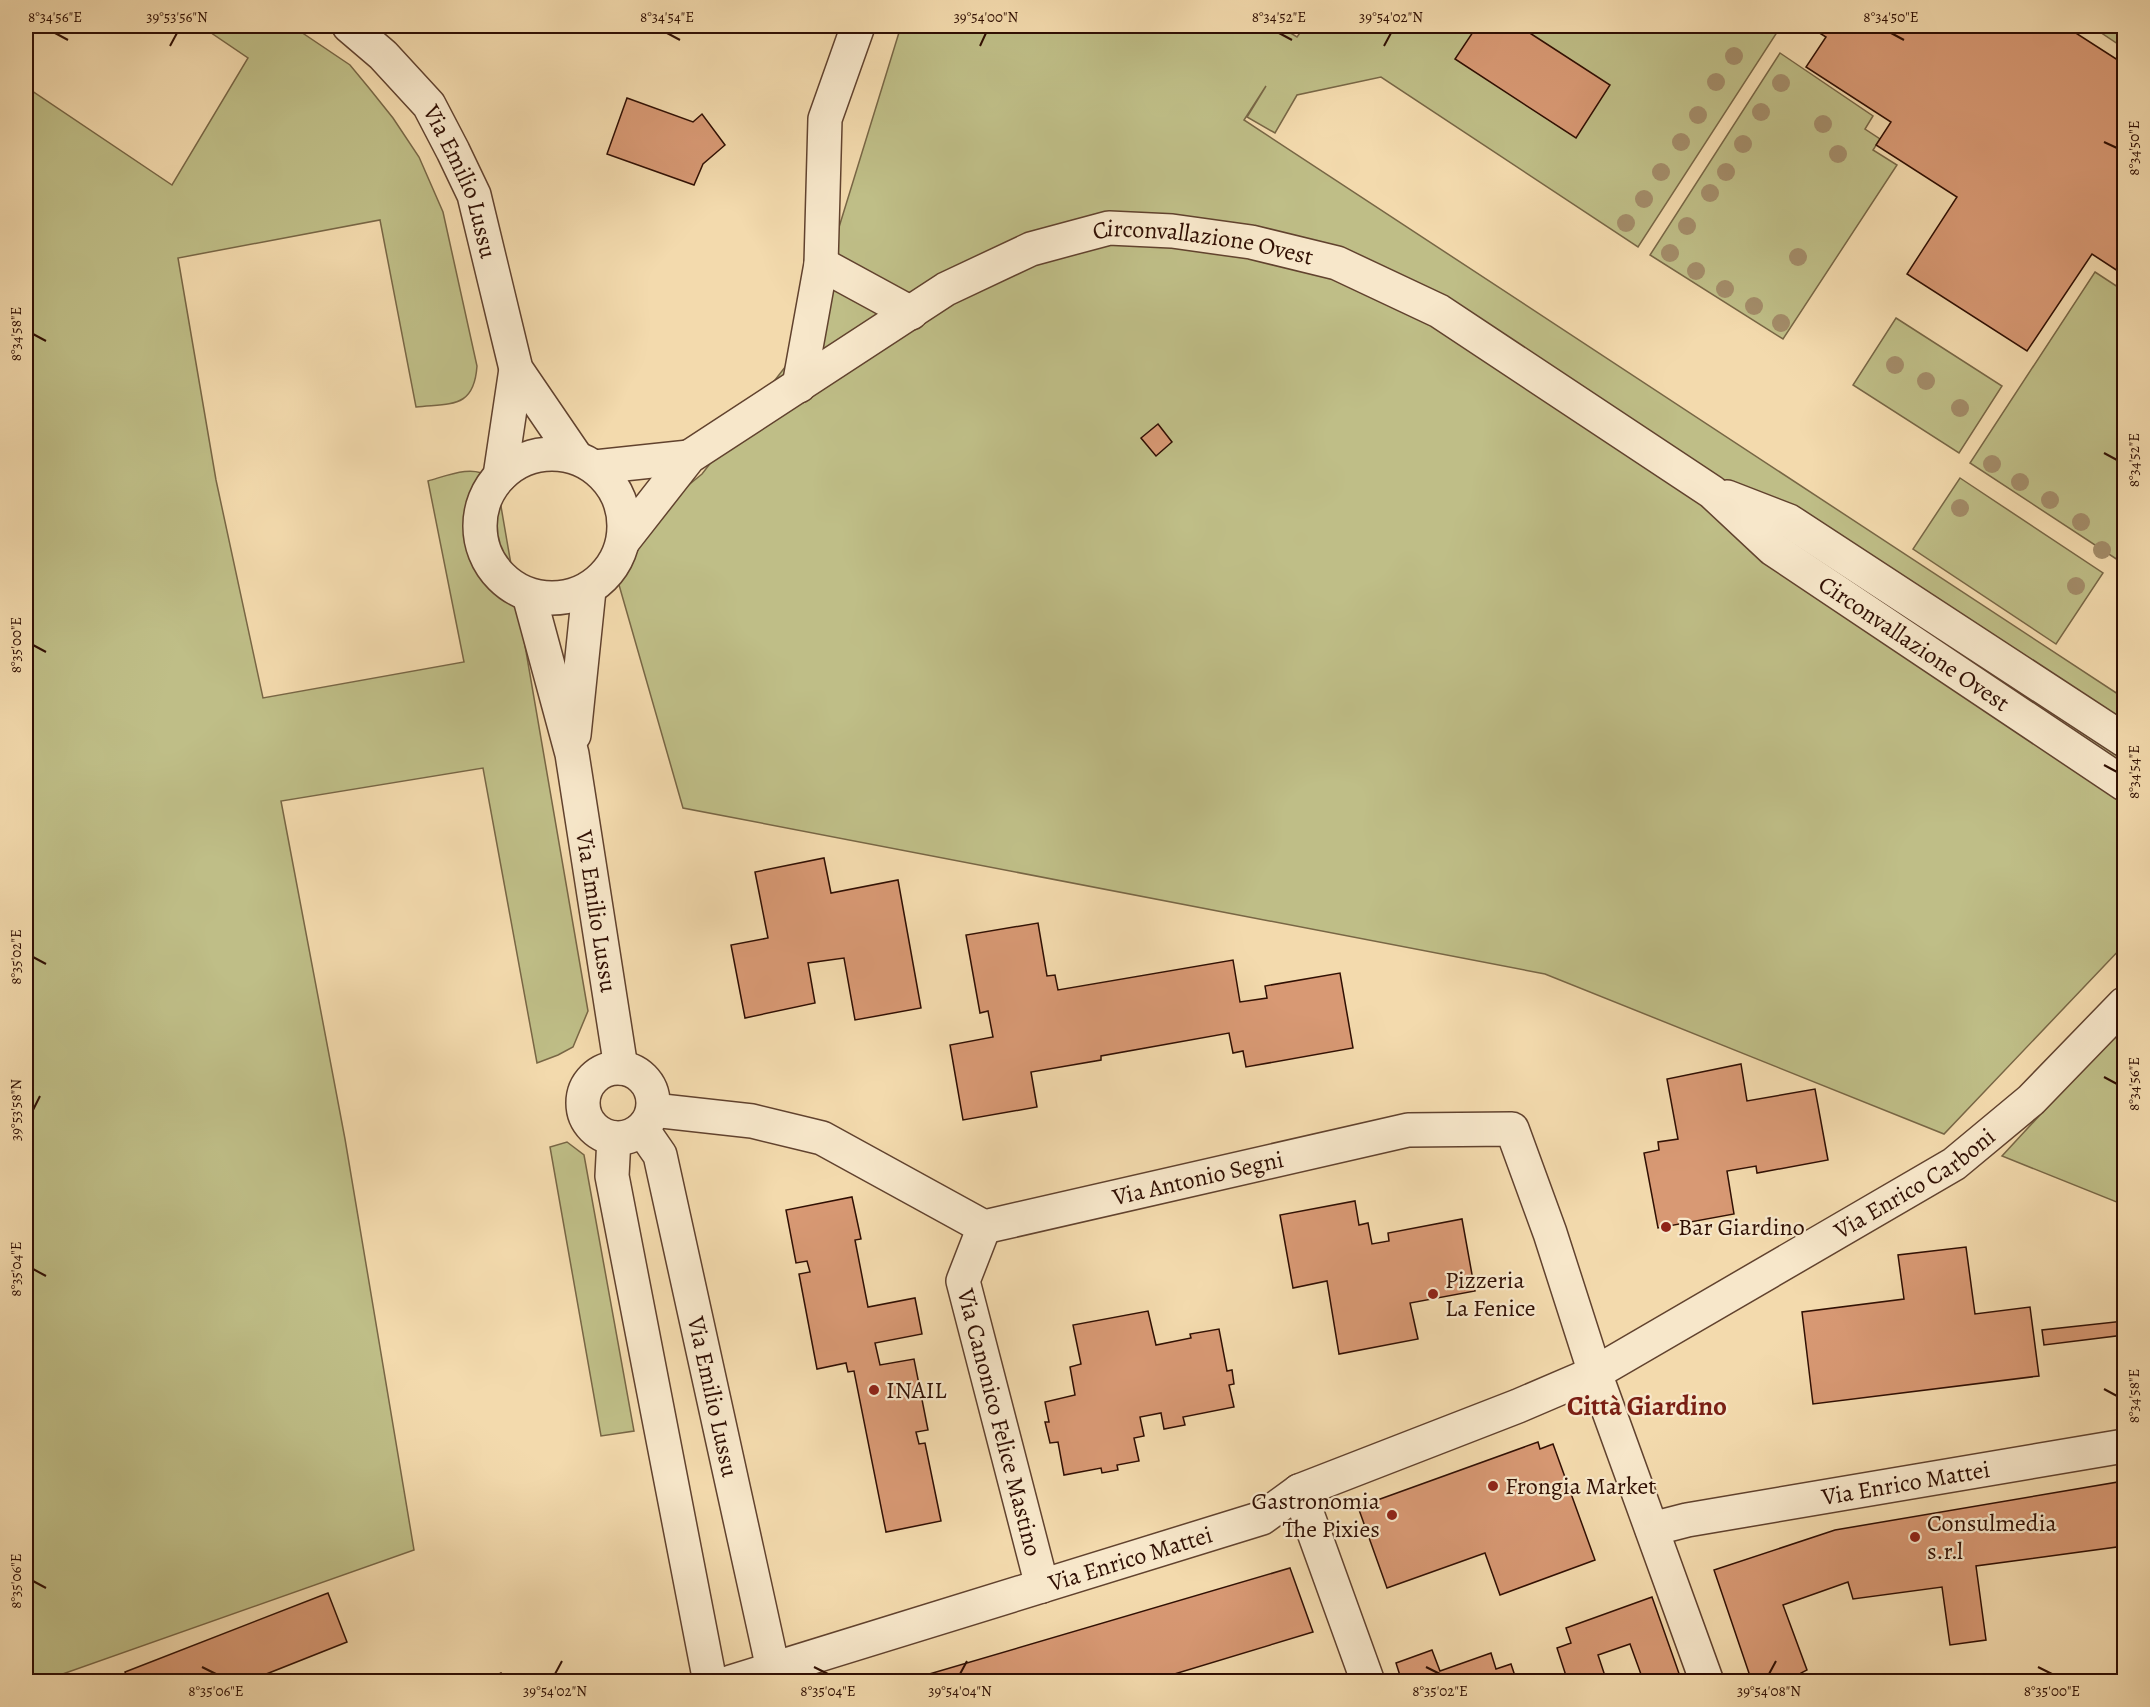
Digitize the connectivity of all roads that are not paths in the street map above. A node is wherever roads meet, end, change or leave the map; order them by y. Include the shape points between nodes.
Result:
1 (349, 26) edge
2 (858, 26) edge
3 (821, 264) junction
4 (911, 313) junction
5 (516, 369) junction
6 (799, 386) junction
7 (689, 457) junction
8 (586, 462) junction
9 (500, 476) junction
10 (1712, 492) junction
11 (624, 540) junction
12 (589, 590) junction
13 (529, 595) junction
14 (2124, 740) edge
15 (572, 754) junction
16 (2124, 784) edge
17 (2124, 1004) edge
18 (621, 1068) junction
19 (636, 1126) junction
20 (984, 1227) junction
21 (1595, 1373) junction
22 (2124, 1446) edge
23 (1299, 1491) junction
24 (1652, 1529) junction
25 (1042, 1586) junction
26 (773, 1669) junction
27 (710, 1682) edge
28 (731, 1682) edge
29 (1368, 1682) edge
30 (1707, 1682) edge

1 - 5 street, Via Emilio Lussu via 429,105 453,151 474,195
2 - 3 street via 825,118
3 - 4 street
3 - 6 street
4 - 6 street, Circonvallazione Ovest
4 - 10 street, Circonvallazione Ovest via 946,289 1031,249 1109,228 1172,231 1251,242 1337,263 1439,311
5 - 8 street, Via Emilio Lussu
5 - 9 street, Via Emilio Lussu
6 - 7 street, Circonvallazione Ovest
7 - 8 street, Circonvallazione Ovest
7 - 11 street, Circonvallazione Ovest
8 - 9 street via 556,453 535,455
8 - 11 street via 609,481 620,499 625,519
9 - 13 street via 481,513 480,534 495,572 510,586
10 - 14 street, Circonvallazione Ovest via 1789,521
10 - 16 street, Circonvallazione Ovest via 1773,549
11 - 12 street via 617,560
12 - 13 street via 549,599
12 - 15 street, Via Emilio Lussu
13 - 15 street, Via Emilio Lussu
15 - 18 street, Via Emilio Lussu
17 - 21 street, Via Enrico Carboni via 2031,1100 1954,1164
18 - 19 street via 642,1077 653,1098
18 - 19 street via 598,1074 585,1092 584,1104 589,1122 605,1135
19 - 20 street via 752,1121 822,1138
19 - 26 street, Via Emilio Lussu via 660,1155
19 - 27 street via 612,1176
20 - 21 street, Via Antonio Segni via 1408,1130 1512,1129
20 - 25 street, Via Canonico Felice Mastino via 963,1281
21 - 23 street, Via Enrico Mattei
21 - 24 street
22 - 24 street, Via Enrico Mattei
23 - 25 street, Via Enrico Mattei via 1262,1518
23 - 29 street
24 - 30 street
25 - 26 street, Via Enrico Mattei
26 - 28 street, Via Enrico Mattei

